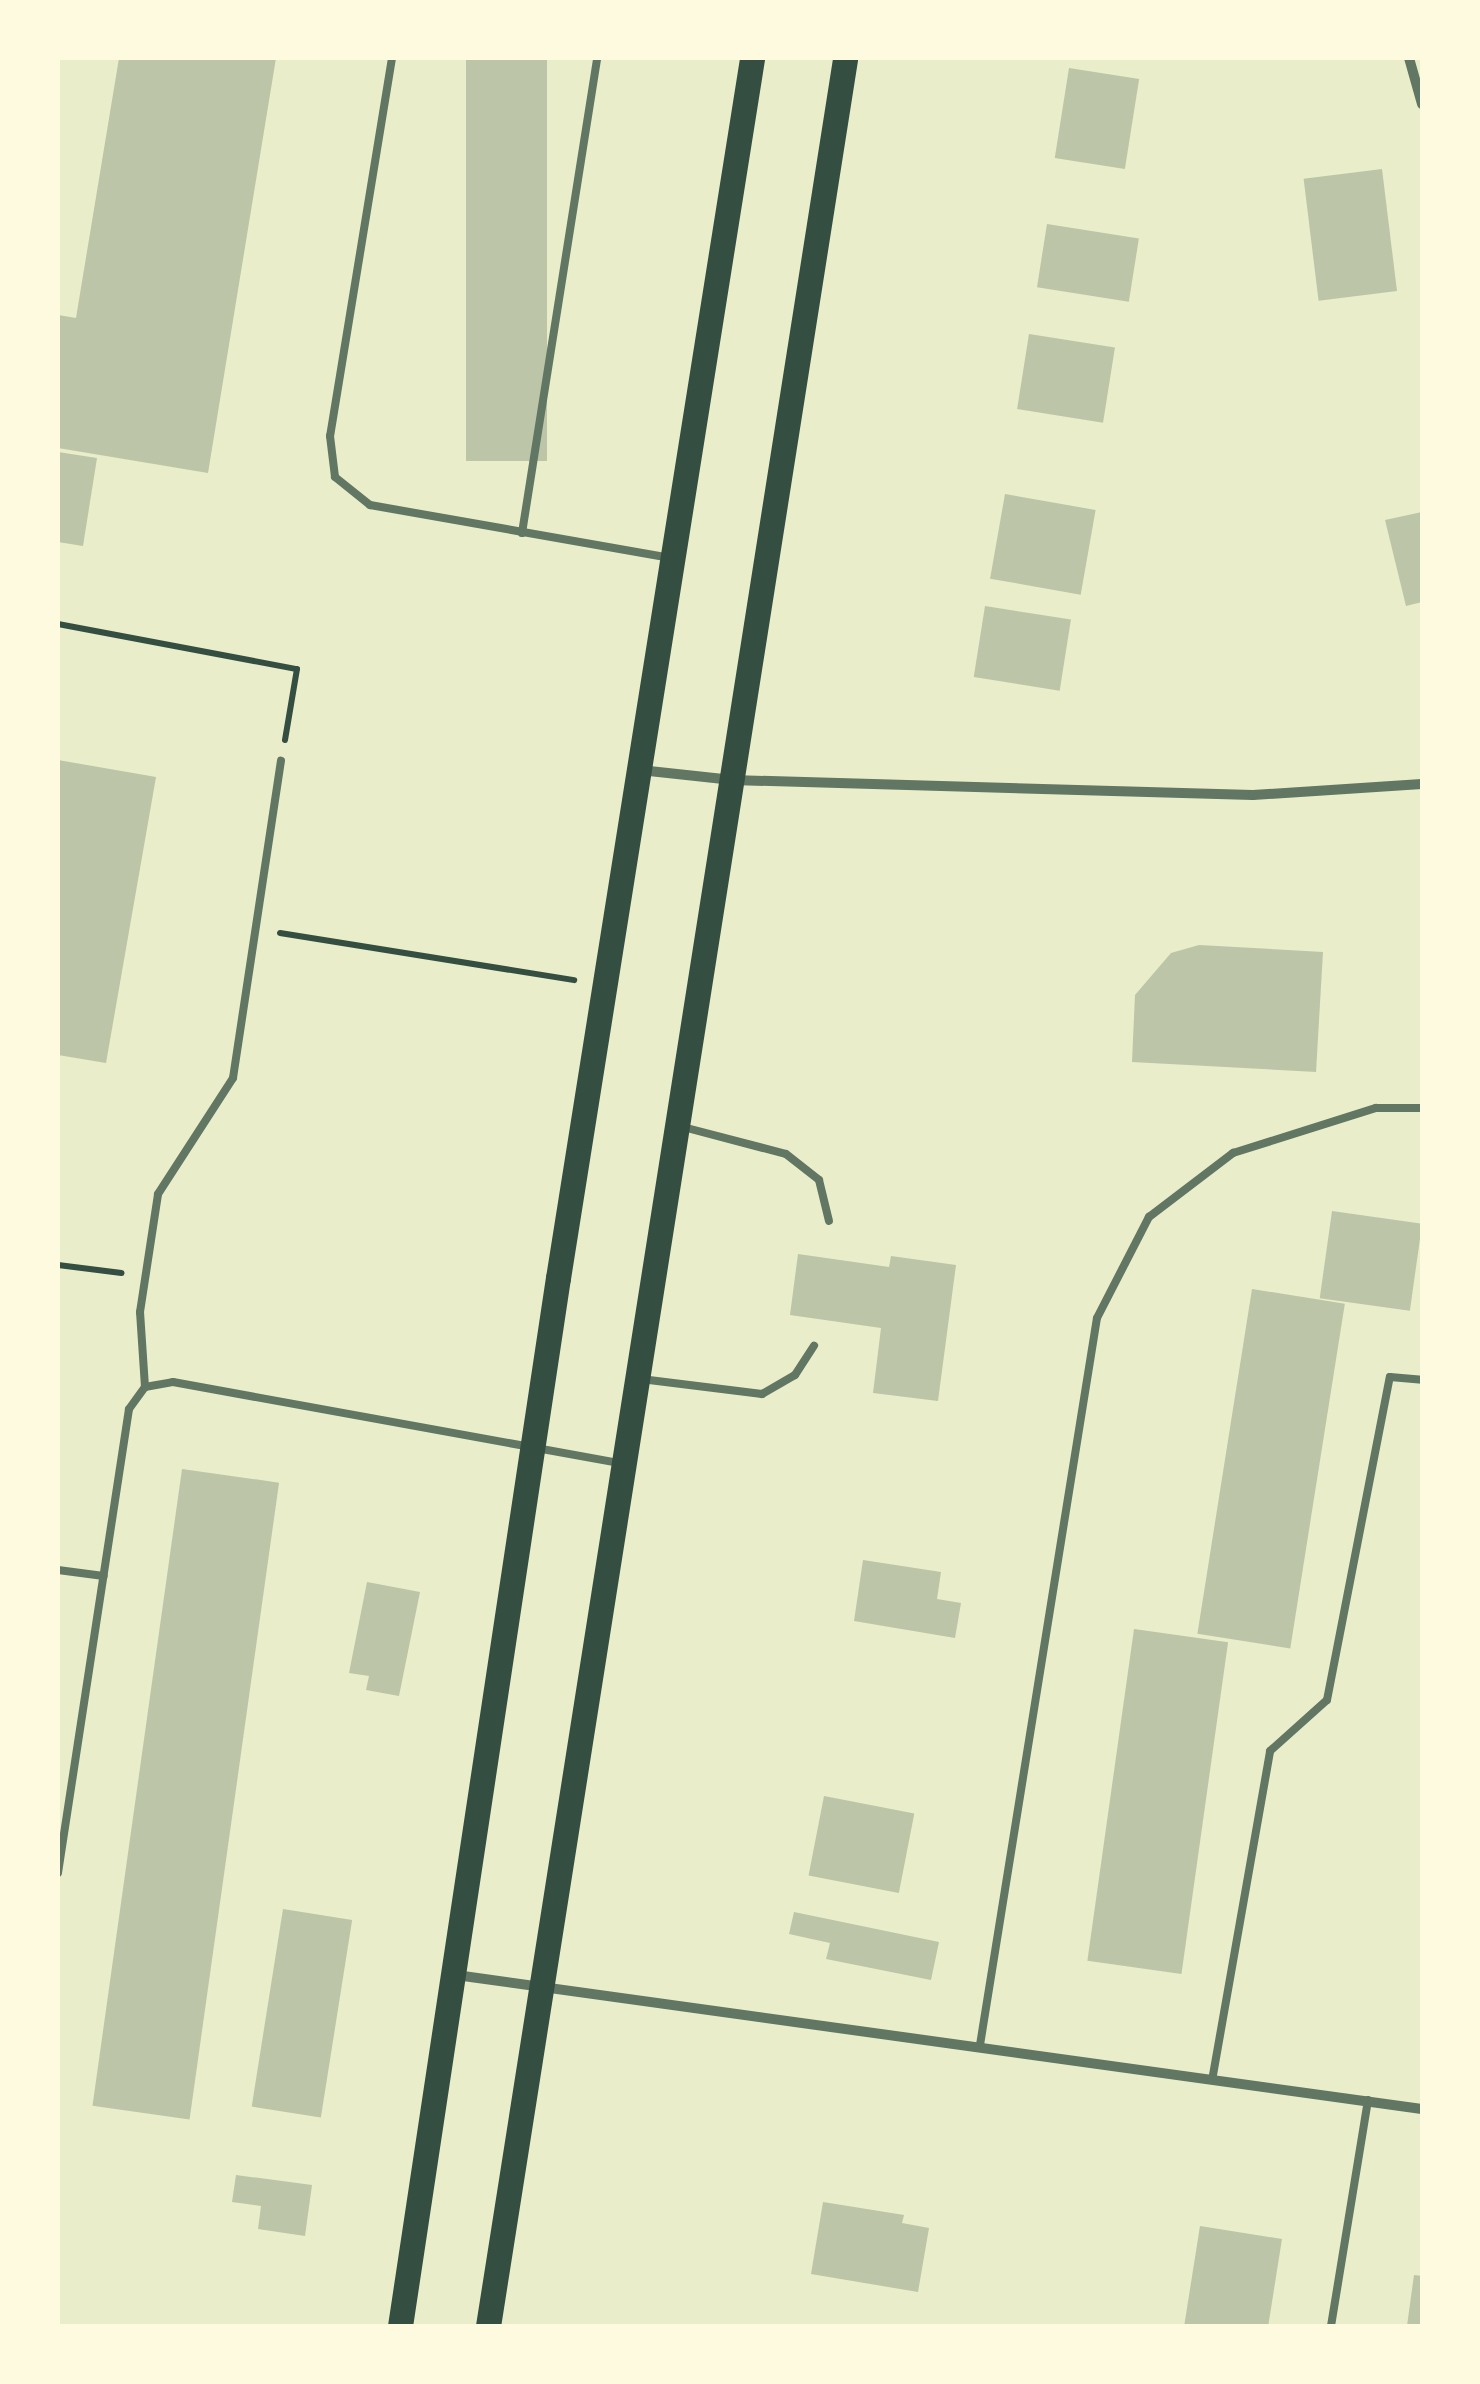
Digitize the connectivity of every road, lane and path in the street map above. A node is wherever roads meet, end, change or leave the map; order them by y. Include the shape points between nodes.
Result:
1 (392, 58) edge
2 (597, 58) edge
3 (752, 58) edge
4 (844, 58) edge
5 (1409, 58) edge
6 (1422, 104) edge
7 (522, 533) junction
8 (673, 558) junction
9 (58, 624) edge
10 (281, 761) joint
11 (639, 770) junction
12 (732, 780) junction
13 (1422, 784) edge
14 (256, 929) junction
15 (604, 987) junction
16 (1422, 1108) edge
17 (677, 1126) junction
18 (829, 1221) dead end
19 (58, 1264) edge
20 (147, 1277) junction
21 (814, 1346) dead end
22 (637, 1378) junction
23 (1422, 1380) edge
24 (145, 1387) junction
25 (532, 1449) junction
26 (620, 1462) junction
27 (58, 1570) edge
28 (104, 1576) junction
29 (58, 1873) edge
30 (454, 1974) junction
31 (540, 1988) junction
32 (980, 2046) junction
33 (1213, 2075) junction
34 (1368, 2100) junction
35 (1422, 2109) edge
36 (400, 2326) edge
37 (488, 2326) edge
38 (1331, 2326) edge

1 - 7 lane via 330,436 334,477 370,505
2 - 7 lane
3 - 8 main road
4 - 12 main road
5 - 6 street
7 - 8 lane
8 - 11 main road
9 - 10 path via 297,669
10 - 14 lane
11 - 12 street
11 - 15 main road
12 - 13 street via 1253,794
12 - 17 main road
14 - 15 path
14 - 20 lane via 233,1078 158,1194
15 - 25 main road
16 - 32 lane via 1376,1108 1232,1153 1149,1217 1097,1318
17 - 18 lane via 786,1154 819,1180
17 - 22 main road
19 - 20 path
20 - 24 lane via 140,1312
21 - 22 lane via 795,1374 762,1394
22 - 26 main road
23 - 33 lane via 1390,1377 1327,1700 1270,1751
24 - 25 lane via 174,1382
24 - 28 lane via 129,1409
25 - 26 lane
25 - 30 main road
26 - 31 main road
27 - 28 lane
28 - 29 lane
30 - 31 street
30 - 36 main road
31 - 32 street
31 - 37 main road
32 - 33 street
33 - 34 street
34 - 35 street
34 - 38 lane

